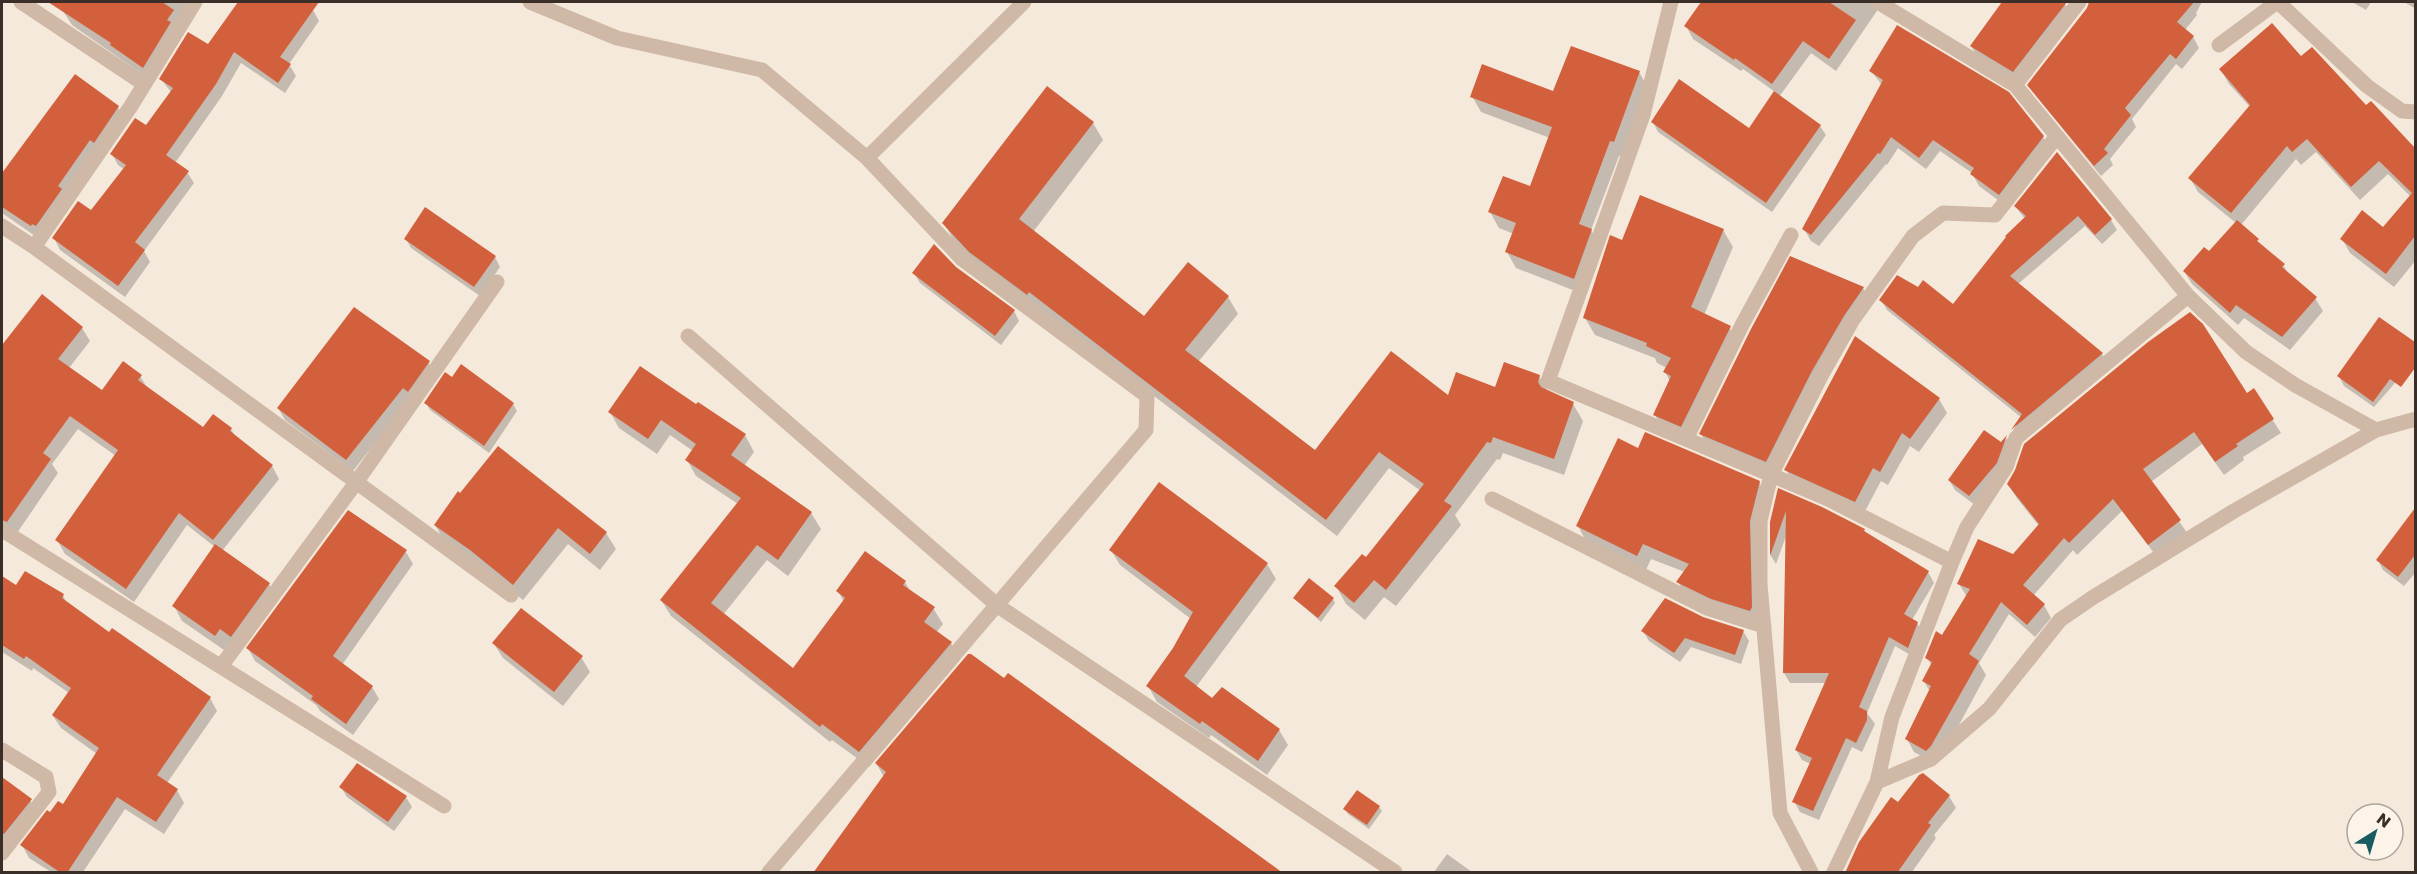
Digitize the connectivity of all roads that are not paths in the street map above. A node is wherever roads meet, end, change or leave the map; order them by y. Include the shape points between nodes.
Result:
1 (21, 2) edge
2 (195, 2) edge
3 (530, 2) edge
4 (1024, 2) edge
5 (1671, 2) edge
6 (1878, 2) edge
7 (2079, 2) edge
8 (2277, 2) edge
9 (2219, 45) dead end
10 (144, 84) junction
11 (2015, 85) junction
12 (2415, 112) edge
13 (2057, 136) junction
14 (867, 158) junction
15 (2, 226) edge
16 (1791, 236) dead end
17 (34, 247) junction
18 (497, 282) dead end
19 (2188, 296) junction
20 (687, 336) dead end
21 (2415, 419) edge
22 (2376, 430) junction
23 (1687, 438) junction
24 (1771, 475) junction
25 (355, 484) junction
26 (1492, 499) dead end
27 (2, 530) edge
28 (1952, 562) junction
29 (510, 595) dead end
30 (998, 606) junction
31 (1764, 626) junction
32 (222, 665) junction
33 (2, 750) edge
34 (1877, 782) junction
35 (444, 806) dead end
36 (2, 853) edge
37 (769, 873) edge
38 (1395, 873) edge
39 (1811, 873) edge
40 (1833, 873) edge

1 - 10 street
2 - 10 street
3 - 14 street via 617,38 762,70
4 - 14 street
5 - 23 street via 1643,115 1548,381
6 - 11 street
7 - 11 street
8 - 9 street
8 - 12 street via 2367,86 2402,111
10 - 17 street
11 - 13 street
13 - 19 street
13 - 24 street via 1995,215 1943,213 1913,236 1852,321
14 - 30 street via 962,258 1147,396 1146,430
15 - 17 street
16 - 23 street
17 - 25 street
18 - 25 street
19 - 22 street via 2246,352 2295,385
19 - 28 street via 2016,438 2006,468 1967,527
20 - 30 street
21 - 22 street
22 - 34 street via 2234,511 2068,614 1989,709 1931,759
23 - 24 street
24 - 28 street via 1875,521
24 - 31 street via 1760,521
25 - 29 street
25 - 32 street
26 - 31 street via 1707,608
27 - 32 street
28 - 34 street via 1892,717
30 - 37 street
30 - 38 street
31 - 39 street via 1780,813
32 - 35 street
33 - 36 street via 46,777 49,792
34 - 40 street

